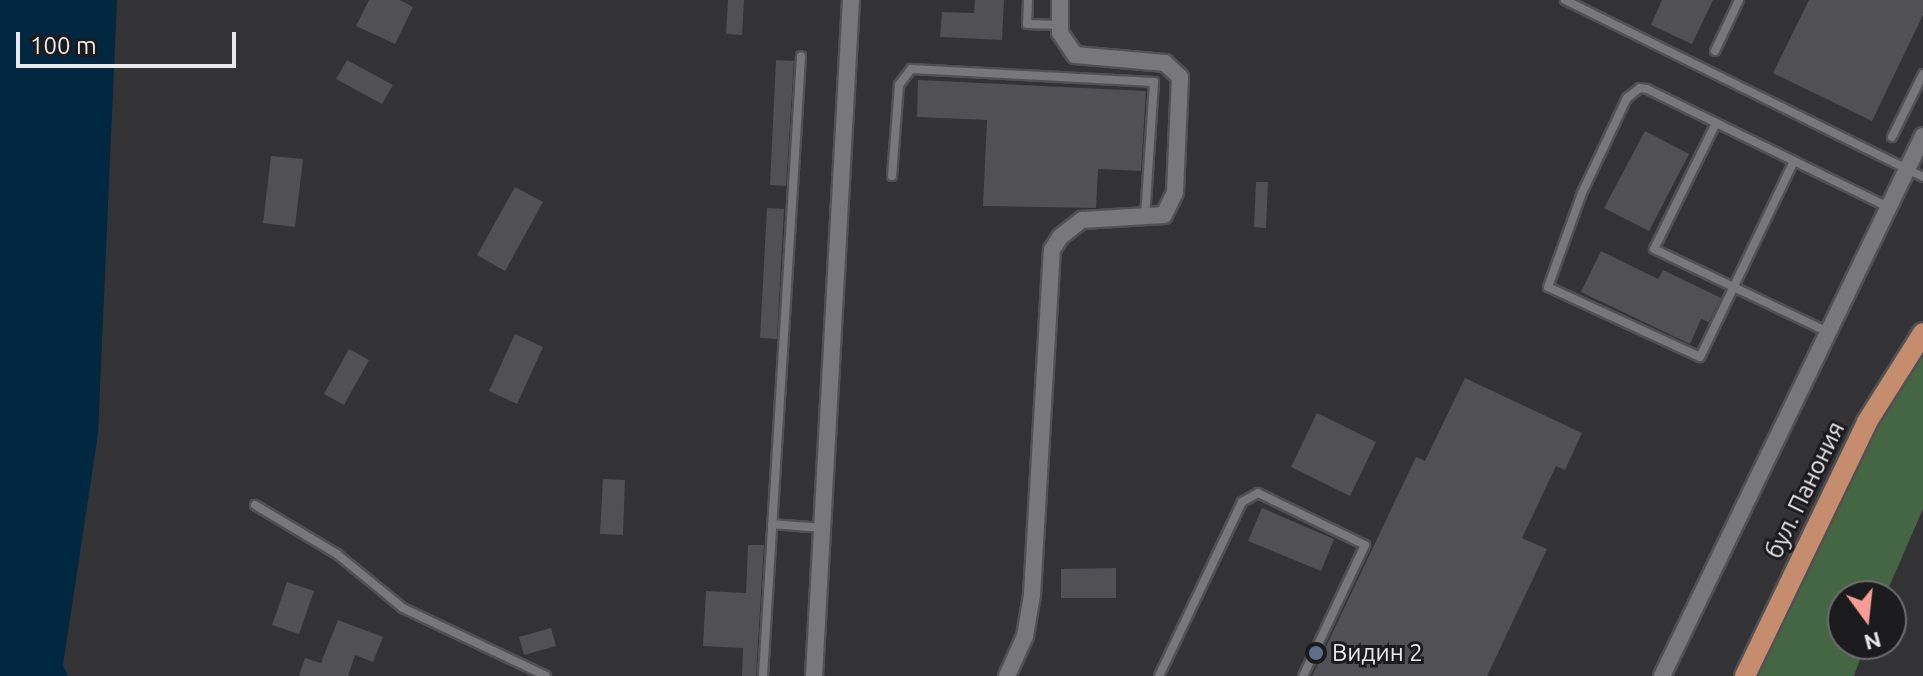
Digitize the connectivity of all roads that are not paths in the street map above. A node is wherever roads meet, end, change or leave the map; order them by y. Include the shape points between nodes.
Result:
1 (851, 0) edge
2 (1028, 0) edge
3 (1060, 0) edge
4 (1565, 0) edge
5 (1739, 0) edge
6 (1059, 25) junction
7 (1715, 51) dead end
8 (801, 56) dead end
9 (1923, 74) edge
10 (1716, 123) junction
11 (1923, 136) edge
12 (1892, 137) dead end
13 (1794, 161) junction
14 (1907, 169) junction
15 (892, 176) dead end
16 (1923, 177) edge
17 (1888, 207) junction
18 (1145, 220) junction
19 (1733, 287) junction
20 (1828, 332) junction
21 (1923, 333) edge
22 (255, 505) dead end
23 (772, 524) junction
24 (822, 528) junction
25 (546, 676) edge
26 (763, 676) edge
27 (814, 676) edge
28 (1007, 676) edge
29 (1159, 676) edge
30 (1303, 676) edge
31 (1662, 676) edge
32 (1745, 676) edge

1 - 24 street
2 - 6 lane via 1027,24
3 - 6 street
4 - 14 lane
5 - 7 lane
6 - 18 street via 1065,45 1075,55 1165,63 1180,77 1175,192 1164,215
8 - 23 lane
9 - 12 lane
10 - 13 lane
10 - 19 lane via 1654,249
10 - 19 lane via 1647,89 1632,91 1582,193 1548,287 1700,357
11 - 14 street
13 - 17 lane
13 - 19 lane
14 - 16 lane
14 - 17 street
15 - 18 lane via 899,85 911,69 1154,82
17 - 20 street
18 - 28 street via 1082,220 1052,250 1032,595 1025,636
19 - 20 lane
20 - 31 street
21 - 32 main road, бул. Панония via 1867,422
22 - 25 lane via 337,554 403,608
23 - 24 lane
23 - 26 lane
24 - 27 street
29 - 30 lane via 1242,502 1258,493 1365,545

